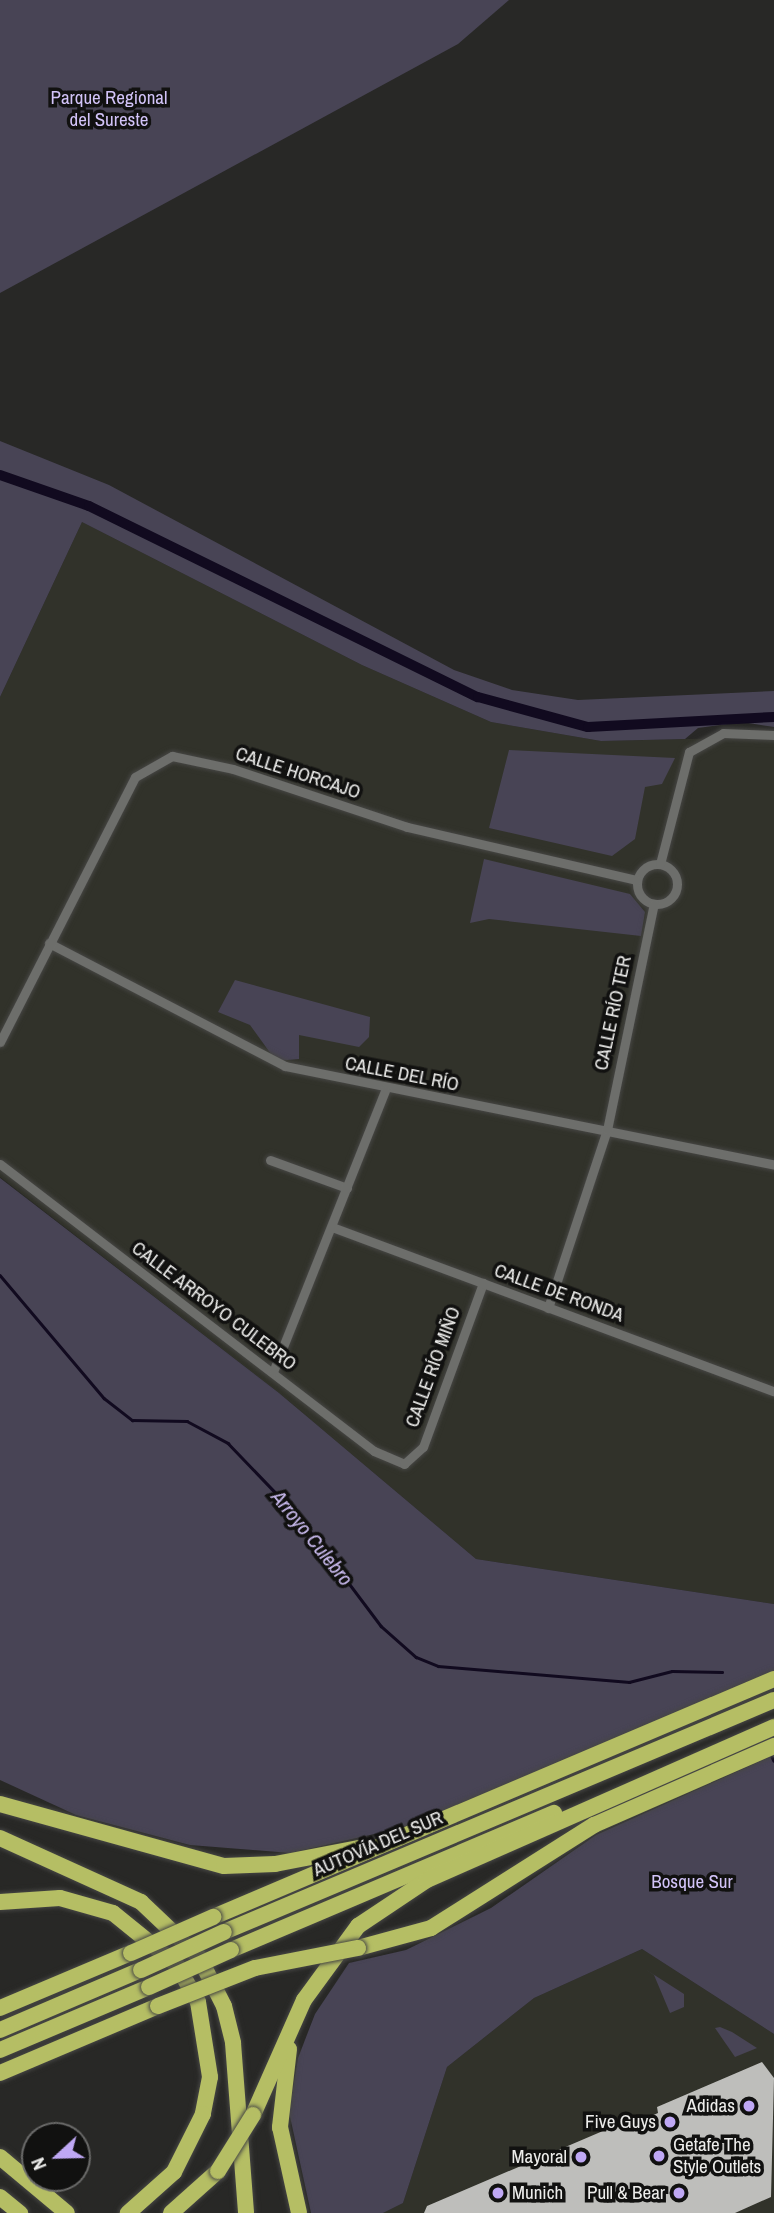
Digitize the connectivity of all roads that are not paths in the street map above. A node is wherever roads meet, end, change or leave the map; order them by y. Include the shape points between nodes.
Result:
1 (774, 735) edge
2 (660, 864) junction
3 (638, 880) junction
4 (653, 904) junction
5 (49, 943) junction
6 (0, 1042) edge
7 (385, 1090) junction
8 (607, 1130) junction
9 (270, 1160) dead end
10 (0, 1164) edge
11 (774, 1165) edge
12 (347, 1188) junction
13 (332, 1227) junction
14 (483, 1283) junction
15 (548, 1308) junction
16 (273, 1372) junction
17 (774, 1391) edge
18 (413, 1461) joint
19 (774, 1679) edge
20 (774, 1700) edge
21 (774, 1721) edge
22 (774, 1727) edge
23 (774, 1746) edge
24 (0, 1804) edge
25 (410, 1835) junction
26 (0, 1838) edge
27 (0, 1848) edge
28 (98, 1878) junction
29 (0, 1902) edge
30 (0, 2008) edge
31 (295, 2023) junction
32 (0, 2030) edge
33 (0, 2050) edge
34 (0, 2073) edge
35 (0, 2157) edge
36 (0, 2197) edge
37 (130, 2212) edge
38 (20, 2213) edge
39 (67, 2213) edge
40 (171, 2213) edge
41 (246, 2213) edge
42 (299, 2213) edge

1 - 2 street via 723,733 689,752
2 - 3 street via 648,866
2 - 4 street via 675,875 677,888 671,899
3 - 4 street via 642,898
3 - 5 street, CALLE HORCAJO via 407,827 233,769 172,756 135,777
4 - 8 street, CALLE RÍO TER
5 - 6 street
5 - 7 street, CALLE DEL RÍO via 285,1066
7 - 8 street, CALLE DEL RÍO
7 - 12 street
8 - 11 street, CALLE DEL RÍO
8 - 15 street, CALLE RÍO TER
9 - 12 street
10 - 16 street, CALLE ARROYO CULEBRO
12 - 13 street
13 - 14 street, CALLE DE RONDA
13 - 16 street
14 - 15 street, CALLE DE RONDA
14 - 18 street, CALLE RÍO MIÑO
15 - 17 street, CALLE DE RONDA
16 - 18 street, CALLE ARROYO CULEBRO via 374,1451
19 - 25 highway
20 - 32 highway, AUTOVÍA DEL SUR, bridge
21 - 33 highway, AUTOVÍA DEL SUR, bridge
22 - 31 highway via 390,1902 358,1926
23 - 34 highway, bridge via 593,1825 431,1927 358,1948 256,1968
24 - 25 highway via 224,1866 331,1856
25 - 30 highway, bridge
26 - 28 highway
27 - 28 highway
28 - 41 highway via 167,1922 199,1957 224,2006
29 - 37 highway via 60,1898 113,1913 176,1964 198,2002 210,2077 203,2114 174,2172
31 - 40 highway, bridge via 253,2115 218,2171
31 - 42 highway via 280,2127
35 - 39 highway
36 - 38 highway

